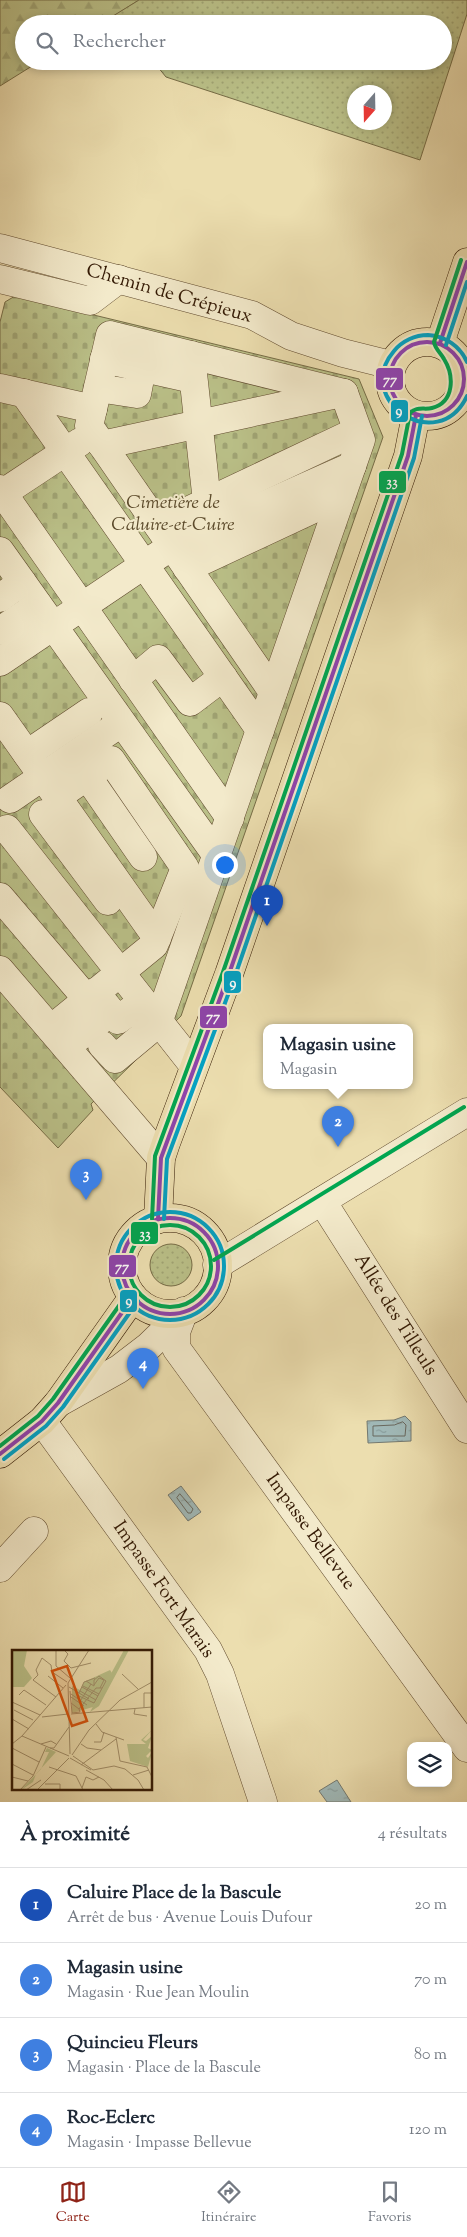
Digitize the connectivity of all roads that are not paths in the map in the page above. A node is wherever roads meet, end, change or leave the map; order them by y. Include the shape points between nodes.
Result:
1 (0, 248) edge
2 (467, 262) edge
3 (119, 279) junction
4 (1, 284) edge
5 (440, 343) junction
6 (104, 359) junction
7 (391, 365) junction
8 (192, 367) junction
9 (142, 368) junction
10 (465, 383) edge
11 (12, 390) edge
12 (344, 393) junction
13 (416, 415) junction
14 (97, 419) junction
15 (198, 424) junction
16 (357, 431) junction
17 (66, 452) junction
18 (352, 466) junction
19 (1, 491) edge
20 (341, 496) junction
21 (207, 502) junction
22 (165, 535) junction
23 (144, 563) junction
24 (8, 567) edge
25 (187, 568) junction
26 (0, 598) edge
27 (82, 606) junction
28 (45, 615) junction
29 (0, 631) edge
30 (0, 662) edge
31 (215, 666) junction
32 (174, 681) junction
33 (140, 690) junction
34 (273, 692) junction
35 (89, 712) dead end
36 (0, 718) edge
37 (121, 723) junction
38 (63, 730) junction
39 (260, 730) junction
40 (27, 754) junction
41 (82, 764) junction
42 (5, 796) edge
43 (47, 796) junction
44 (230, 818) junction
45 (4, 830) edge
46 (77, 842) junction
47 (217, 856) junction
48 (143, 857) dead end
49 (0, 898) edge
50 (131, 931) dead end
51 (156, 942) junction
52 (178, 966) junction
53 (0, 970) edge
54 (119, 973) junction
55 (118, 1013) junction
56 (158, 1023) junction
57 (66, 1046) junction
58 (194, 1066) junction
59 (467, 1112) edge
60 (161, 1158) junction
61 (322, 1201) junction
62 (158, 1219) junction
63 (217, 1265) junction
64 (133, 1297) junction
65 (184, 1312) junction
66 (50, 1412) junction
67 (467, 1429) edge
68 (0, 1454) edge
69 (34, 1531) dead end
70 (0, 1568) edge
71 (466, 1747) edge
72 (263, 1802) edge

1 - 3 street, Chemin de Crépieux
2 - 5 main road
3 - 4 street via 90,301
3 - 7 street, Chemin de Crépieux via 252,314 291,336
5 - 7 main road via 422,342 406,347
5 - 10 main road via 459,359
6 - 8 street via 110,335
6 - 9 street
6 - 14 street
7 - 13 main road via 390,389 396,400
8 - 9 street
8 - 12 street
8 - 15 street
9 - 14 street via 137,394
10 - 13 main road via 456,403 447,410 432,415
11 - 14 street
11 - 17 street
12 - 15 street
12 - 16 street
13 - 58 main road via 408,456 229,974
14 - 15 street
14 - 17 street
14 - 22 street
15 - 21 street
16 - 18 street via 361,440
16 - 21 street
17 - 19 street
17 - 23 street
18 - 20 street
18 - 22 street
19 - 27 street
20 - 25 street
20 - 34 street
21 - 22 street
22 - 23 street
22 - 25 street
23 - 27 street
23 - 31 street
24 - 26 street
24 - 28 street
25 - 34 street
27 - 28 street
27 - 33 street
28 - 29 street
28 - 30 street
28 - 37 street
31 - 32 street
31 - 32 street via 183,708
31 - 39 street
32 - 33 street via 158,659
33 - 44 street
34 - 39 street
35 - 38 street
36 - 40 street
37 - 41 street
37 - 47 street
38 - 40 street
38 - 41 street
39 - 44 street
40 - 43 street
41 - 43 street
41 - 48 street
41 - 51 street via 111,760 185,868
42 - 43 street
42 - 45 street via 15,811 12,824
43 - 46 street
44 - 47 street
45 - 54 street
46 - 50 street
46 - 51 street
47 - 52 street
49 - 55 street
51 - 52 street
51 - 54 street
52 - 56 street
53 - 57 street
54 - 55 street
54 - 55 street
55 - 56 street
55 - 57 street
55 - 57 street via 102,1045
56 - 58 street
57 - 60 street
58 - 60 main road
59 - 61 street
60 - 62 main road
61 - 63 street
61 - 67 street, Allée des Tilleuls
62 - 63 main road via 179,1220 199,1228 209,1238
62 - 64 main road via 144,1225 125,1248 123,1278
63 - 65 main road via 216,1280 208,1294 198,1305
64 - 65 main road via 156,1312
64 - 66 main road
65 - 66 street via 119,1369
65 - 71 street, Impasse Bellevue via 176,1332 176,1348
66 - 68 main road
66 - 72 street, Impasse Fort Marais via 208,1650 220,1674
69 - 70 street

